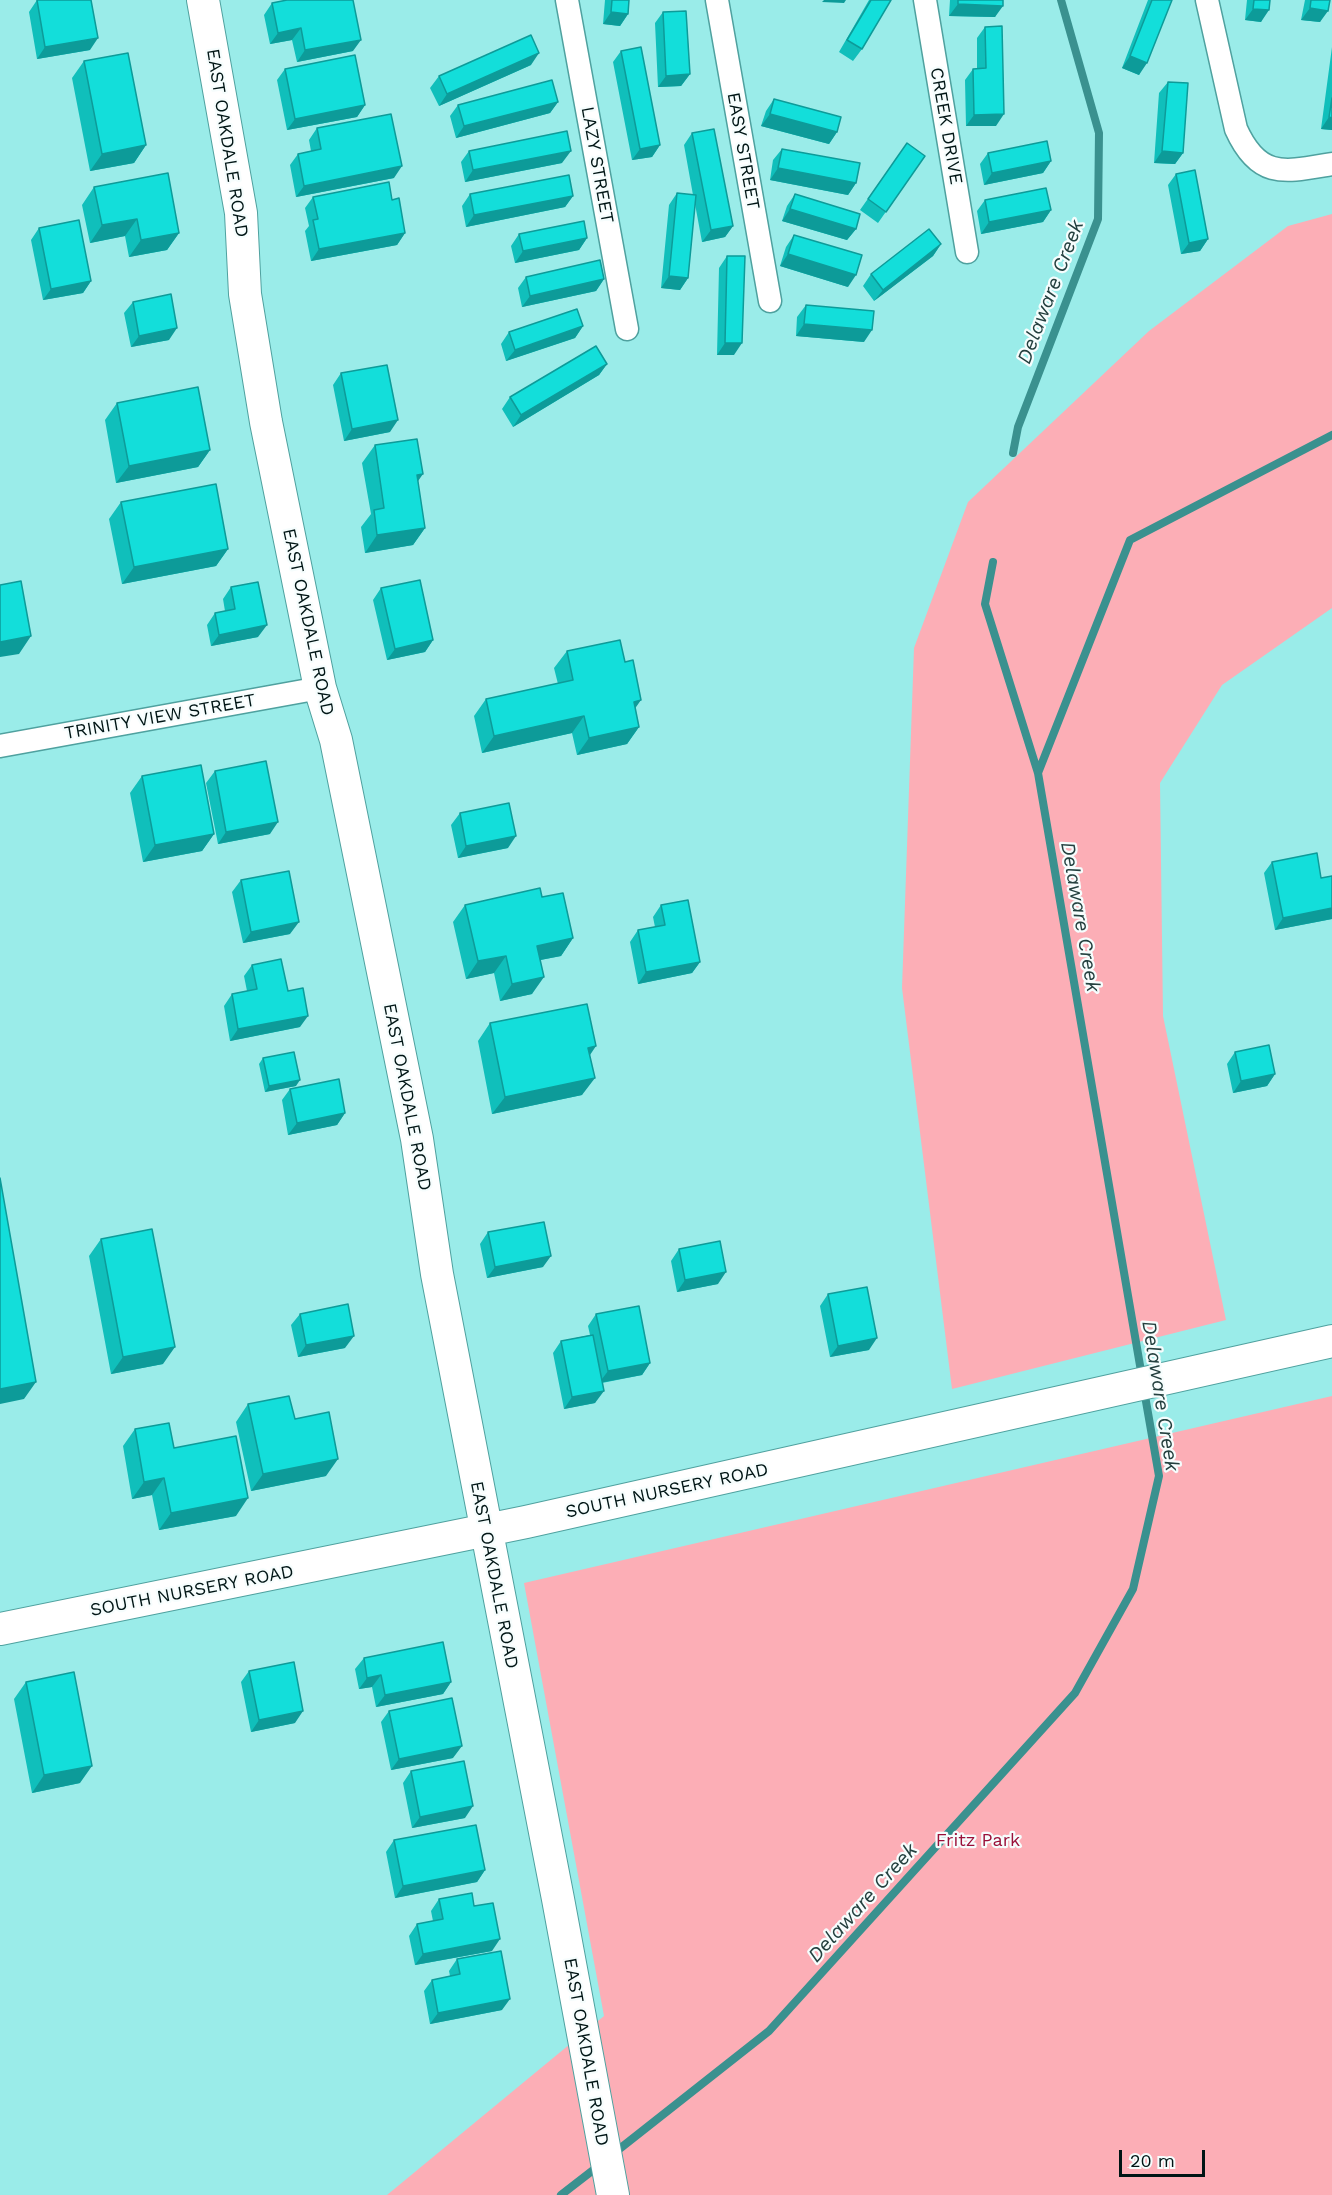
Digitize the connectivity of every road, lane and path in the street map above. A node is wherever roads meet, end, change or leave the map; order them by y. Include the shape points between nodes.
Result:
1 (203, 0) edge
2 (567, 0) edge
3 (717, 0) edge
4 (925, 0) edge
5 (1208, 0) edge
6 (1332, 164) edge
7 (967, 252) dead end
8 (770, 301) dead end
9 (627, 329) dead end
10 (320, 688) junction
11 (0, 747) edge
12 (1332, 1341) edge
13 (485, 1530) junction
14 (0, 1629) edge
15 (613, 2195) edge

1 - 10 street, EAST OAKDALE ROAD via 241,213 245,294 266,422
2 - 9 street, LAZY STREET
3 - 8 street, EASY STREET
4 - 7 street, CREEK DRIVE
5 - 6 street via 1243,146 1271,170
10 - 11 street, TRINITY VIEW STREET
10 - 13 street, EAST OAKDALE ROAD via 336,740 417,1139 437,1274
12 - 13 street, SOUTH NURSERY ROAD
13 - 14 street, SOUTH NURSERY ROAD
13 - 15 street, EAST OAKDALE ROAD

